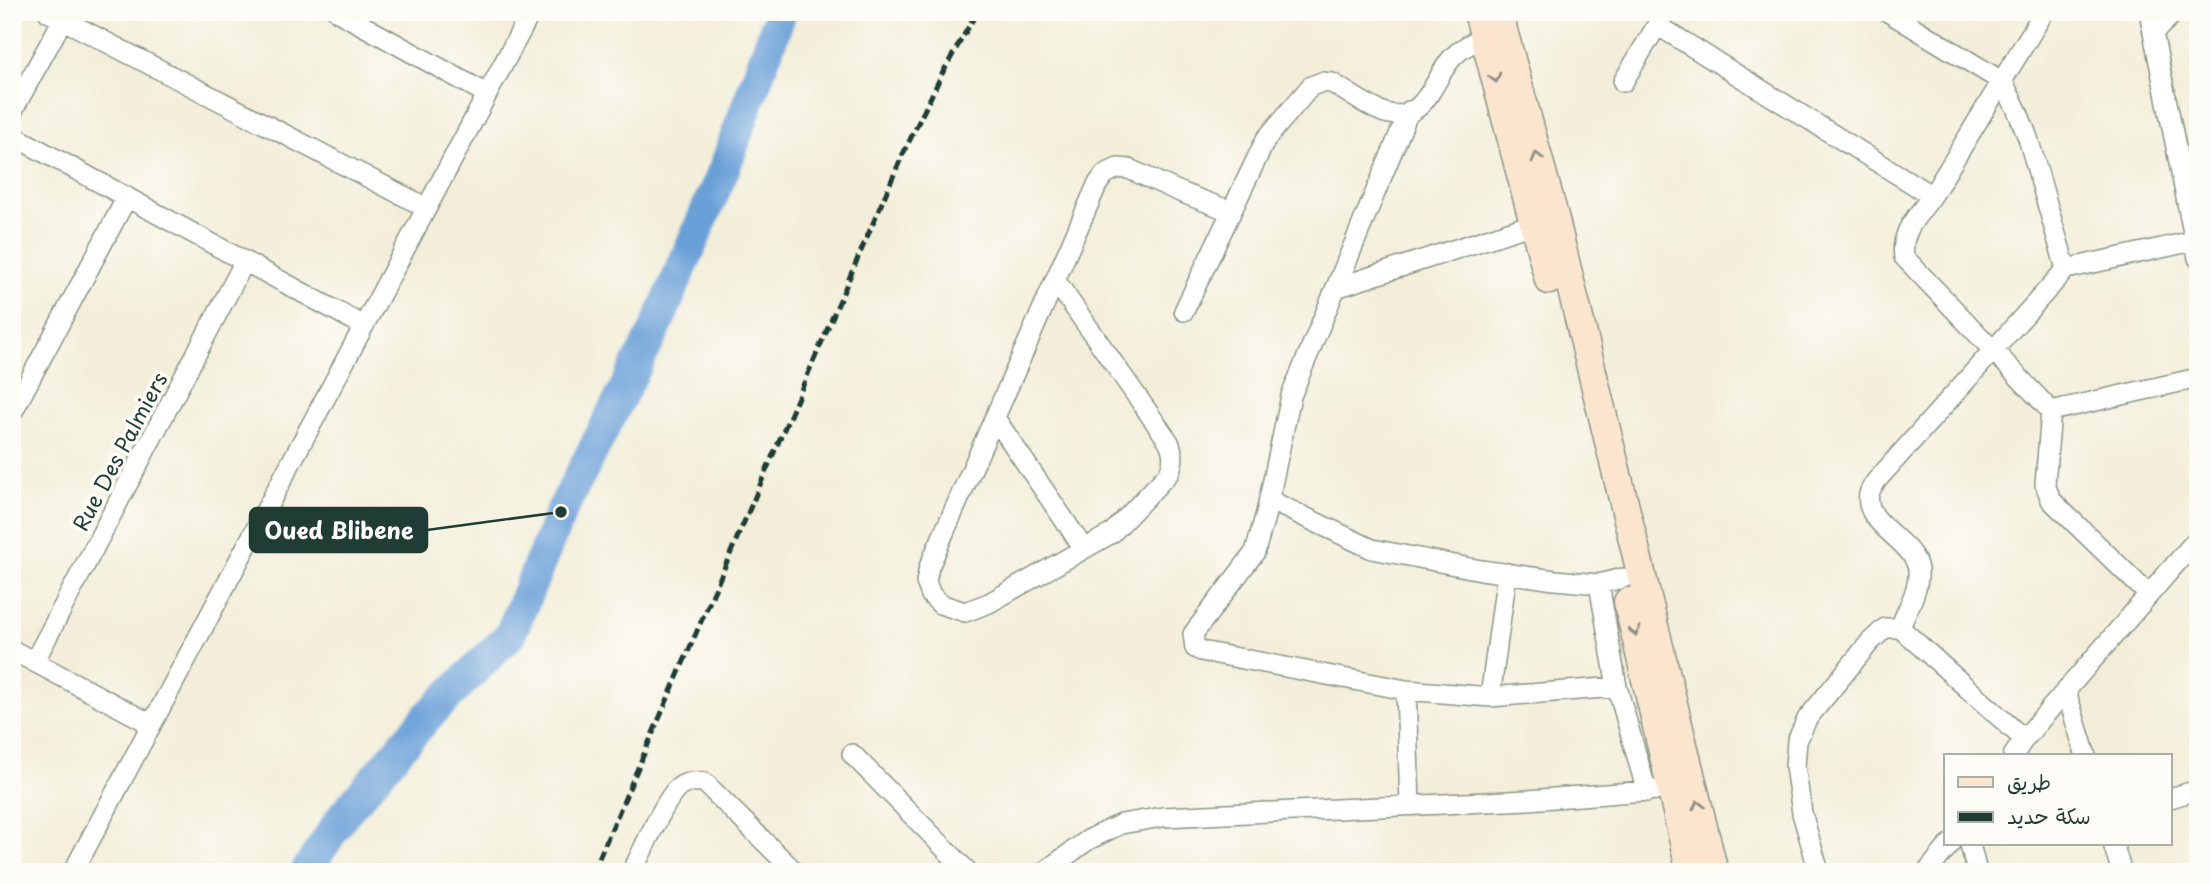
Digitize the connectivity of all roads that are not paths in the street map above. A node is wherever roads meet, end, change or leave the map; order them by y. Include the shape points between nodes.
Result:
1 (338, 12) edge
2 (531, 12) edge
3 (1499, 12) edge
4 (1888, 12) edge
5 (2044, 12) edge
6 (2149, 12) edge
7 (2175, 12) edge
8 (59, 15) edge
9 (365, 19) edge
10 (1661, 19) edge
11 (1481, 25) edge
12 (2153, 33) junction
13 (1623, 82) dead end
14 (2003, 82) junction
15 (487, 94) junction
16 (1409, 111) junction
17 (12, 112) edge
18 (12, 135) edge
19 (1932, 196) junction
20 (127, 197) junction
21 (426, 208) junction
22 (1230, 211) junction
23 (1541, 220) junction
24 (2196, 246) edge
25 (245, 261) junction
26 (2066, 268) junction
27 (1055, 280) junction
28 (1336, 288) junction
29 (1184, 311) dead end
30 (364, 326) junction
31 (1992, 349) junction
32 (2198, 378) edge
33 (2051, 411) junction
34 (12, 413) edge
35 (995, 418) junction
36 (1269, 500) junction
37 (2198, 538) edge
38 (1084, 549) junction
39 (1507, 573) junction
40 (1611, 581) junction
41 (2149, 595) junction
42 (1900, 628) junction
43 (12, 650) edge
44 (34, 662) junction
45 (1617, 687) junction
46 (1406, 690) junction
47 (2066, 691) junction
48 (1490, 697) junction
49 (151, 724) junction
50 (2024, 739) junction
51 (852, 754) dead end
52 (2013, 754) edge
53 (2085, 754) edge
54 (1659, 790) junction
55 (2198, 790) edge
56 (2172, 797) edge
57 (1410, 805) junction
58 (1948, 846) edge
59 (1970, 846) edge
60 (2114, 846) edge
61 (72, 872) edge
62 (632, 872) edge
63 (795, 872) edge
64 (968, 872) edge
65 (1044, 872) edge
66 (1691, 872) edge
67 (1714, 872) edge
68 (1819, 872) edge
69 (1927, 872) edge
70 (1977, 872) edge
71 (2122, 872) edge

1 - 9 street
2 - 15 street
23 -> 3 main road
4 - 14 street
5 - 14 street
6 - 12 street
7 - 12 street
8 - 17 street
8 - 21 street
9 - 15 street
10 - 13 street
10 - 19 street
11 - 16 street via 1450,60 1430,95
11 -> 23 main road
12 - 24 street
14 - 19 street
14 - 26 street via 2028,138
15 - 21 street
16 - 22 street via 1387,114 1332,83 1311,86 1266,139
16 - 28 street
18 - 20 street
19 - 31 street via 1905,233 1904,257
20 - 25 street
20 - 34 street
21 - 30 street
22 - 27 street via 1118,168 1105,174 1097,185
22 - 29 street
23 - 28 street
23 - 40 main road
67 -> 23 main road
24 - 26 street
25 - 30 street
25 - 44 street, Rue Des Palmiers
26 - 31 street
27 - 35 street
27 - 38 street via 1173,451 1169,473 1112,533
28 - 36 street via 1291,396
30 - 49 street
31 - 33 street
31 - 42 street via 1869,494 1870,509 1910,552 1918,568
32 - 33 street
33 - 41 street via 2045,484 2051,500
35 - 38 street
35 - 38 street via 929,567 926,582 931,595 940,604 965,612
36 - 39 street via 1372,548
36 - 46 street via 1255,552 1193,634 1195,648
37 - 41 street
39 - 40 street
39 - 48 street
40 - 45 street
40 -> 54 main road
41 - 47 street
42 - 50 street
42 - 68 street via 1885,628 1870,642 1807,719 1797,741 1795,766 1802,813
43 - 44 street
44 - 49 street
45 - 48 street
45 - 54 street
46 - 48 street
46 - 57 street
47 - 50 street
47 - 53 street
49 - 61 street
50 - 52 street
51 - 64 street
54 - 57 street
54 - 66 main road
55 - 56 street
57 - 65 street via 1163,817 1121,824 1087,840
58 - 69 street
59 - 70 street
60 - 71 street
62 - 63 street via 669,798 692,781 704,782

